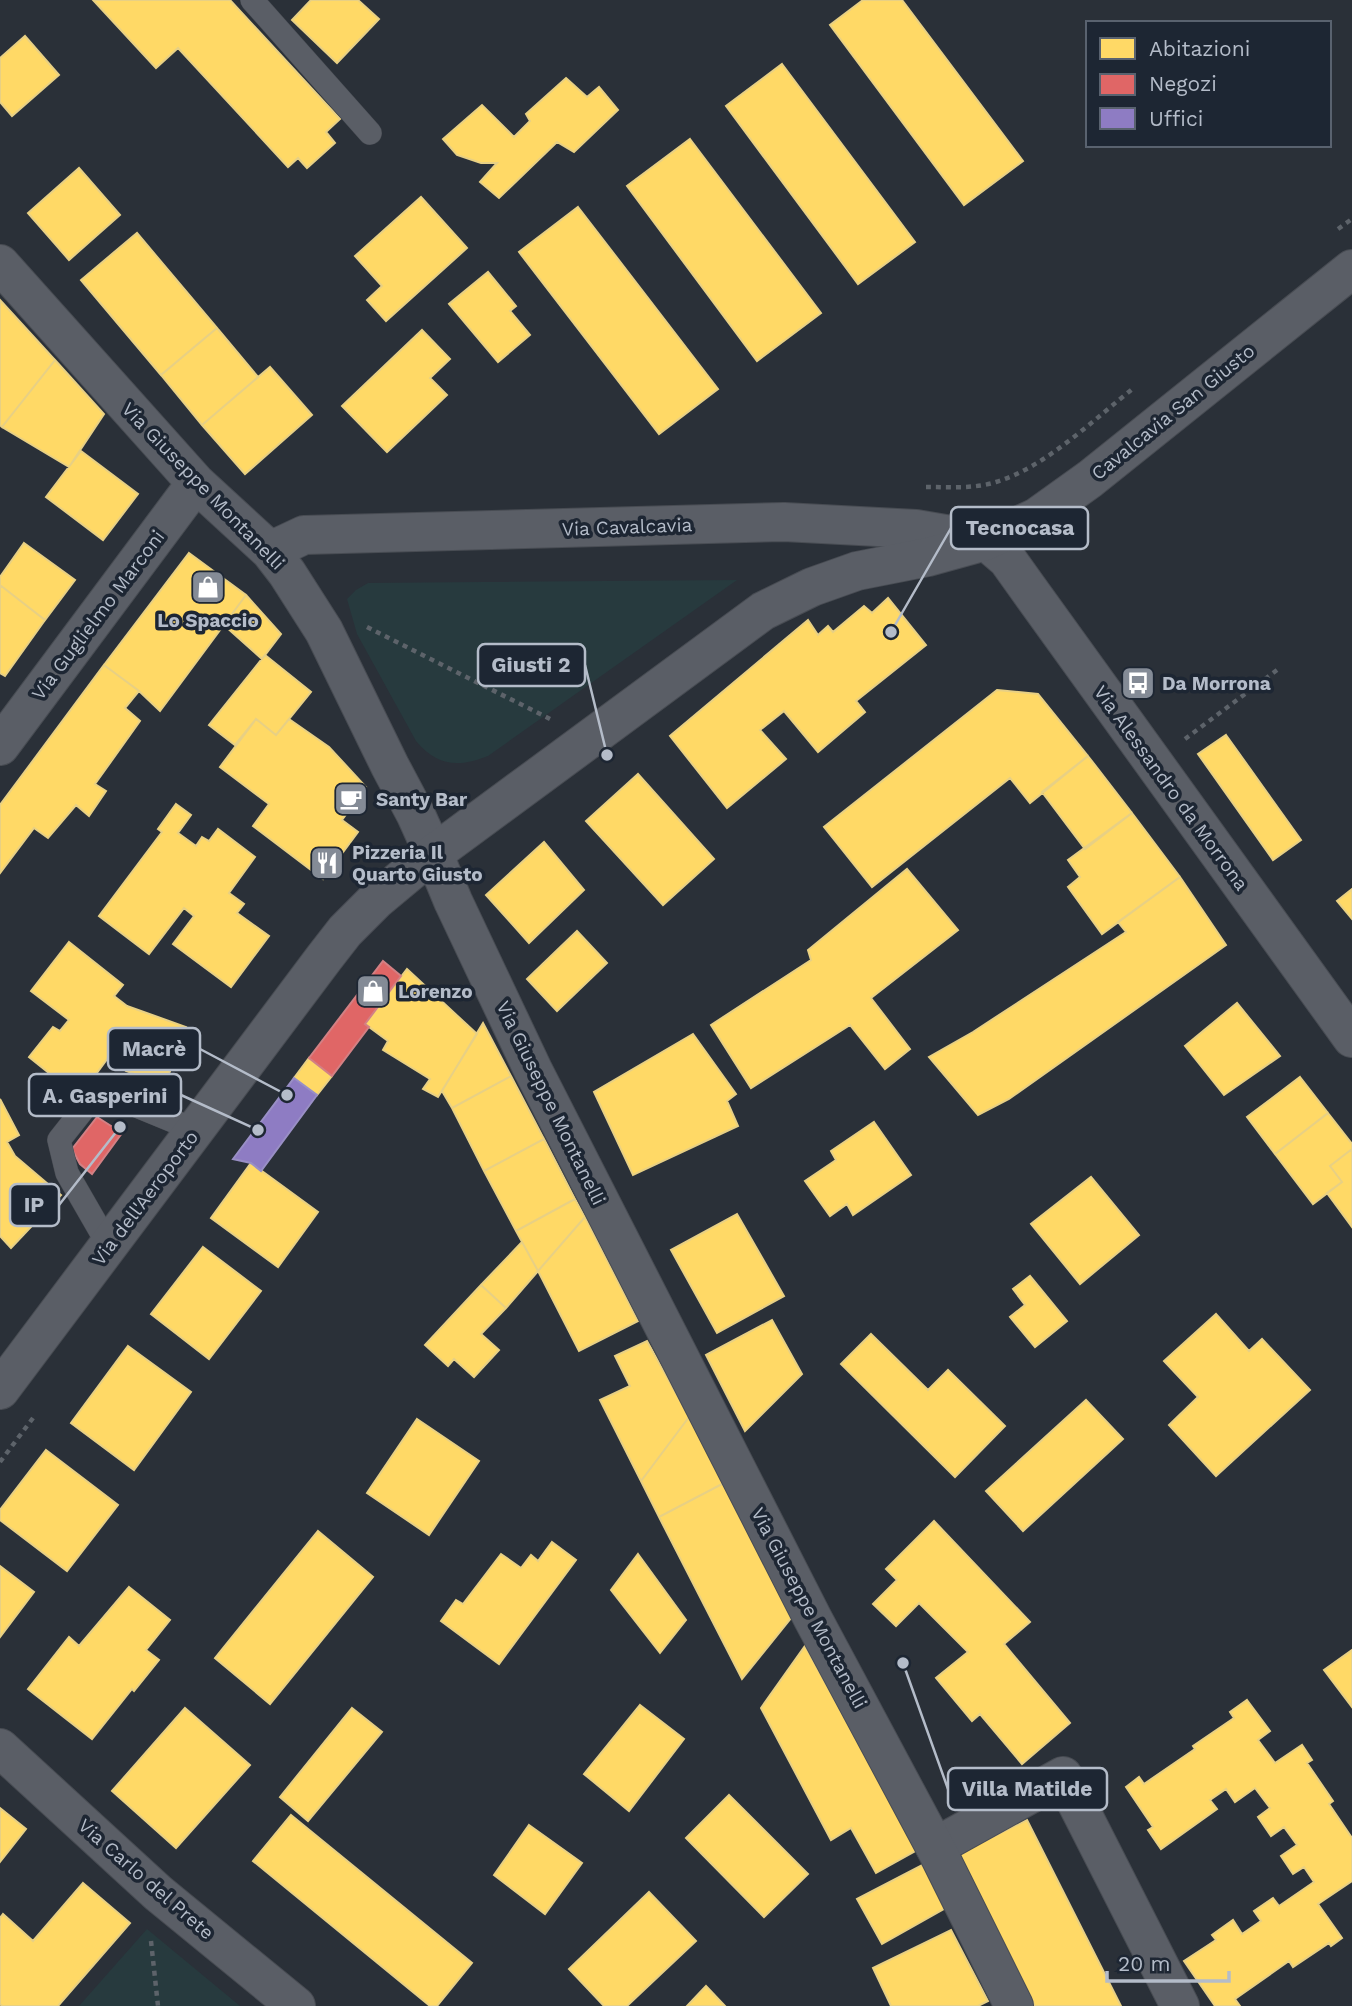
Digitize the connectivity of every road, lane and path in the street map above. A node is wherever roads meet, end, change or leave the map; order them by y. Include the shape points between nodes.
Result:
1 (252, 0) edge
2 (370, 133) dead end
3 (1352, 219) edge
4 (1333, 232) dead end
5 (0, 264) edge
6 (1352, 270) edge
7 (1139, 384) dead end
8 (196, 483) junction
9 (925, 487) dead end
10 (986, 541) junction
11 (270, 551) junction
12 (364, 625) dead end
13 (1277, 670) dead end
14 (551, 719) dead end
15 (1179, 744) dead end
16 (0, 746) edge
17 (434, 855) junction
18 (1352, 1038) edge
19 (195, 1130) junction
20 (109, 1246) junction
21 (0, 1390) edge
22 (0, 1748) edge
23 (935, 1847) junction
24 (150, 1934) dead end
25 (159, 2006) edge
26 (296, 2006) edge
27 (1014, 2006) edge
28 (1180, 2006) edge

1 - 2 lane
3 - 4 path
5 - 8 street, Via Giuseppe Montanelli
6 - 10 street, Cavalcavia San Giusto via 1090,479 1037,517
7 - 9 path via 1012,476 977,486
8 - 11 street, Via Giuseppe Montanelli
8 - 16 street, Via Guglielmo Marconi
10 - 11 street, Via Cavalcavia via 916,529 785,522 304,535
10 - 17 street, Cavalcavia San Giusto via 857,571 763,611
10 - 18 street, Via Alessandro da Morrona via 1014,568
11 - 17 street, Via Giuseppe Montanelli via 324,631
12 - 14 path
13 - 15 path
17 - 19 street, Via dell'Aeroporto via 345,931
17 - 23 street, Via Giuseppe Montanelli via 562,1127
19 - 20 street, Via dell'Aeroporto
19 - 20 lane via 127,1102 93,1097 59,1140 66,1173
20 - 21 street, Via dell'Aeroporto
22 - 26 street, Via Carlo del Prete via 158,1893
23 - 27 street, Via Giuseppe Montanelli
23 - 28 street via 1063,1776
24 - 25 path

